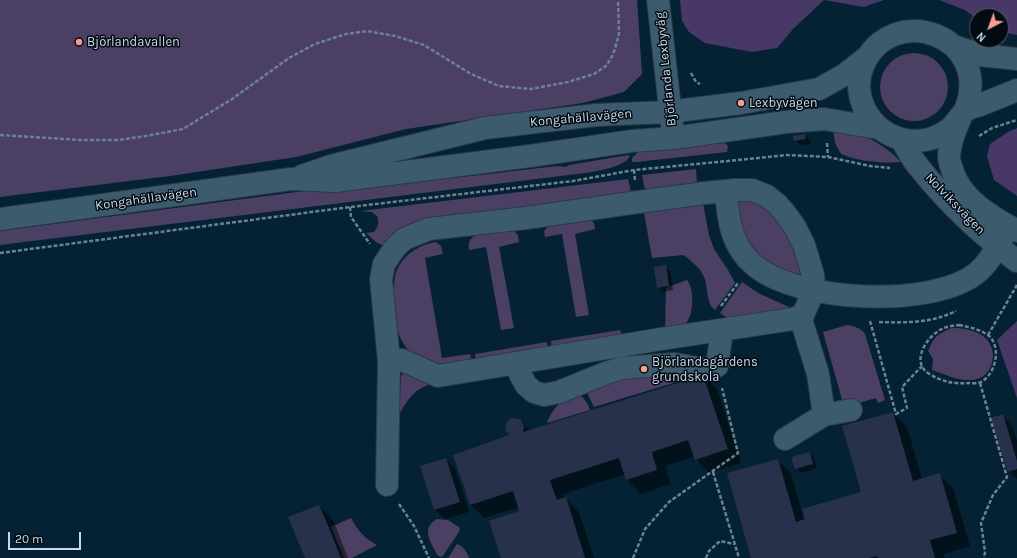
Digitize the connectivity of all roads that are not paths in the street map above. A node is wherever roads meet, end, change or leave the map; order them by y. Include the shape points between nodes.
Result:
1 (658, 0) edge
2 (956, 47) junction
3 (866, 58) junction
4 (1017, 59) edge
5 (1017, 90) edge
6 (669, 112) junction
7 (963, 114) junction
8 (878, 128) junction
9 (674, 138) junction
10 (902, 140) junction
11 (292, 179) junction
12 (726, 191) junction
13 (0, 219) edge
14 (1013, 229) edge
15 (997, 246) junction
16 (1017, 261) edge
17 (814, 290) junction
18 (800, 316) junction
19 (722, 330) junction
20 (389, 361) junction
21 (517, 363) junction
22 (851, 410) dead end
23 (824, 415) junction
24 (785, 439) dead end
25 (387, 485) road end

1 - 6 street, Björlanda Lexbyväg
2 - 3 street, Kongahällavägen via 932,32 904,30 882,40
2 - 4 street, Kongahällavägen via 980,55
2 - 7 street, Kongahällavägen via 967,63 971,82 971,92
3 - 6 street, Kongahällavägen via 844,75 818,89 741,103
3 - 8 street, Kongahällavägen via 859,89 865,110
5 - 7 street, Kongahällavägen
6 - 9 street, Björlanda Lexbyväg
6 - 11 street, Kongahällavägen via 596,115 485,128 331,166
7 - 10 street, Kongahällavägen via 949,130 934,138
7 - 14 street, Nolviksvägen via 952,138 949,158 953,173 960,188 969,198
8 - 9 street, Kongahällavägen via 824,119
8 - 10 street, Kongahällavägen
9 - 11 street, Kongahällavägen via 632,140 335,181
10 - 15 street, Nolviksvägen via 917,165 970,222
11 - 13 street, Kongahällavägen
12 - 17 street via 728,219 735,241 746,257 767,274 786,283
12 - 17 street via 752,190 767,196 785,213 804,245 813,275
12 - 20 street via 429,229 404,239 384,264 381,279
14 - 15 street
15 - 16 street, Nolviksvägen
15 - 17 street via 983,268 974,276 920,295 869,297
17 - 18 street via 803,315
18 - 19 street
18 - 23 street via 818,374
19 - 21 street
19 - 21 street via 717,366 708,370 675,364 622,368 559,392 544,395 534,392 526,385
20 - 21 street via 402,360 438,376
20 - 25 street
22 - 23 street
23 - 24 street

